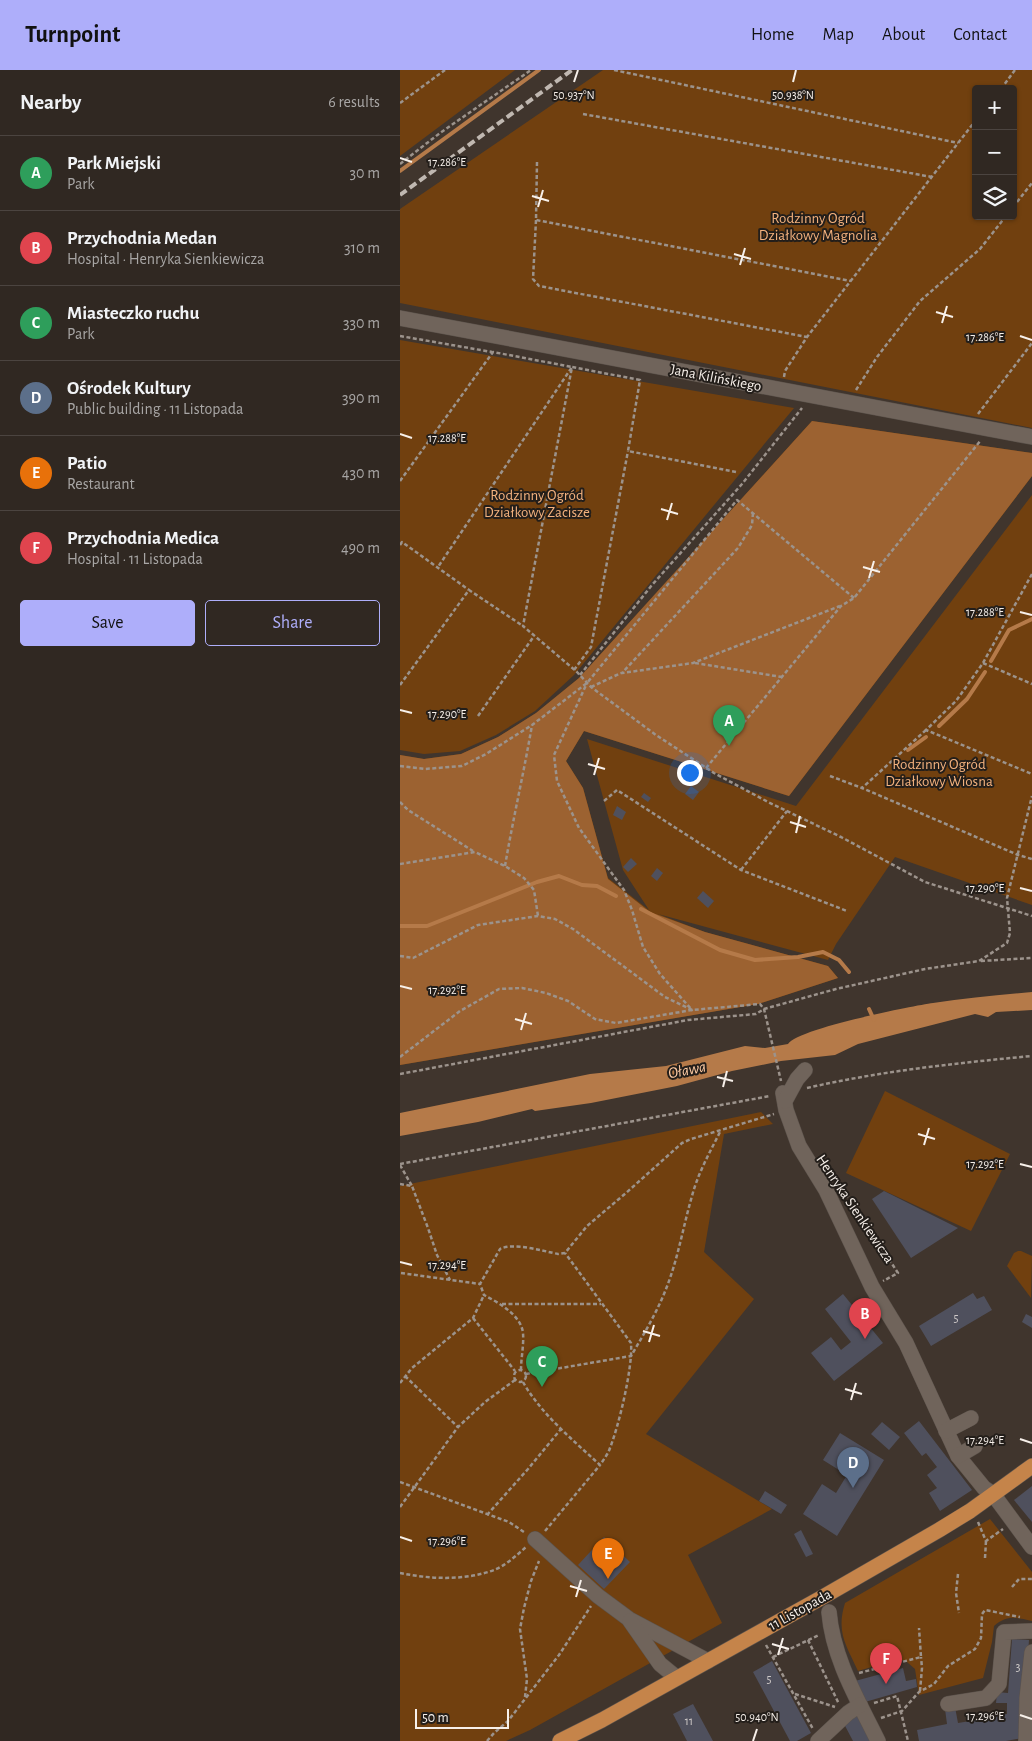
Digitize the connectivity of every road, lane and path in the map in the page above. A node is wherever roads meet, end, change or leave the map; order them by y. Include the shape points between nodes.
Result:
1 (445, 70) edge
2 (531, 70) edge
3 (614, 70) edge
4 (1015, 70) edge
5 (1004, 85) edge
6 (400, 103) edge
7 (583, 114) dead end
8 (972, 125) edge
9 (958, 143) junction
10 (537, 162) dead end
11 (400, 164) edge
12 (932, 177) junction
13 (1032, 183) edge
14 (1017, 202) edge
15 (536, 220) junction
16 (1003, 220) edge
17 (851, 281) junction
18 (400, 318) edge
19 (400, 336) edge
20 (807, 338) junction
21 (1032, 343) edge
22 (492, 352) junction
23 (572, 367) junction
24 (785, 383) dead end
25 (806, 395) junction
26 (848, 403) junction
27 (970, 425) junction
28 (990, 429) junction
29 (1032, 437) edge
30 (628, 451) junction
31 (736, 472) dead end
32 (400, 481) edge
33 (753, 513) junction
34 (401, 543) edge
35 (438, 567) junction
36 (1032, 574) edge
37 (469, 590) junction
38 (854, 598) junction
39 (841, 606) junction
40 (523, 626) junction
41 (534, 636) junction
42 (693, 663) junction
43 (983, 663) junction
44 (574, 670) junction
45 (622, 673) junction
46 (580, 675) junction
47 (782, 677) junction
48 (587, 683) junction
49 (1032, 684) edge
50 (400, 685) edge
51 (591, 687) junction
52 (478, 716) dead end
53 (532, 725) junction
54 (926, 730) junction
55 (400, 766) edge
56 (706, 768) junction
57 (1032, 774) edge
58 (830, 776) dead end
59 (862, 788) junction
60 (1032, 796) edge
61 (604, 801) dead end
62 (400, 802) edge
63 (787, 811) junction
64 (474, 852) junction
65 (1018, 856) junction
66 (1032, 860) edge
67 (400, 864) edge
68 (505, 866) junction
69 (740, 870) junction
70 (1008, 909) junction
71 (847, 911) dead end
72 (538, 916) junction
73 (1032, 916) edge
74 (400, 956) edge
75 (1032, 958) edge
76 (979, 962) junction
77 (764, 1009) junction
78 (692, 1010) junction
79 (1032, 1056) edge
80 (400, 1057) edge
81 (805, 1070) dead end
82 (400, 1074) edge
83 (786, 1099) junction
84 (721, 1129) junction
85 (400, 1165) edge
86 (837, 1180) dead end
87 (400, 1184) edge
88 (412, 1186) junction
89 (565, 1253) junction
90 (401, 1273) edge
91 (450, 1280) junction
92 (480, 1284) junction
93 (872, 1287) junction
94 (484, 1295) junction
95 (502, 1304) junction
96 (600, 1304) junction
97 (472, 1318) junction
98 (631, 1356) junction
99 (521, 1370) junction
100 (515, 1371) junction
101 (526, 1374) junction
102 (406, 1376) junction
103 (515, 1380) junction
104 (523, 1382) junction
105 (400, 1383) edge
106 (971, 1418) dead end
107 (458, 1427) junction
108 (561, 1428) junction
109 (946, 1431) junction
110 (975, 1446) dead end
111 (958, 1456) junction
112 (600, 1465) junction
113 (1032, 1466) edge
114 (400, 1482) edge
115 (415, 1488) junction
116 (993, 1494) junction
117 (400, 1507) edge
118 (487, 1515) junction
119 (978, 1522) dead end
120 (1005, 1528) dead end
121 (986, 1541) junction
122 (540, 1544) junction
123 (1032, 1547) edge
124 (984, 1558) dead end
125 (400, 1573) edge
126 (958, 1574) dead end
127 (1032, 1579) edge
128 (1012, 1587) dead end
129 (598, 1596) junction
130 (829, 1612) dead end
131 (959, 1613) dead end
132 (1022, 1617) dead end
133 (629, 1619) junction
134 (831, 1628) junction
135 (919, 1628) dead end
136 (1032, 1631) edge
137 (808, 1640) junction
138 (765, 1643) dead end
139 (1032, 1652) edge
140 (773, 1657) junction
141 (921, 1657) junction
142 (708, 1661) junction
143 (856, 1674) dead end
144 (678, 1678) junction
145 (920, 1692) junction
146 (794, 1694) junction
147 (525, 1698) junction
148 (948, 1704) dead end
149 (865, 1705) junction
150 (902, 1711) junction
151 (880, 1719) dead end
152 (819, 1740) edge
153 (487, 1741) edge
154 (560, 1741) edge
155 (878, 1741) edge
156 (908, 1741) edge
157 (1026, 1741) edge

1 - 6 path
2 - 11 path
3 - 9 path
4 - 5 path
7 - 12 path
8 - 9 path
9 - 12 path
10 - 15 path
12 - 17 path
13 - 14 path
15 - 17 path
15 - 20 path via 533,278 540,286
16 - 26 path via 980,249 920,301 877,357
17 - 20 path
18 - 25 street, Jana Kilińskiego
19 - 22 path
20 - 24 path via 785,371
21 - 27 path
22 - 23 path
22 - 32 path
23 - 30 path via 640,380
23 - 35 path
23 - 40 path
25 - 26 street, Jana Kilińskiego
25 - 46 path via 804,406 742,484 652,586
26 - 27 street, Jana Kilińskiego
27 - 28 street, Jana Kilińskiego
28 - 29 street, Jana Kilińskiego
28 - 38 path
30 - 31 path
30 - 44 path via 591,647
33 - 38 path
33 - 45 path via 752,525 738,548
33 - 48 path via 737,500
34 - 35 path
35 - 37 path
36 - 43 path
37 - 40 path
37 - 50 path
38 - 39 path
39 - 42 path
39 - 47 path
40 - 41 path
41 - 44 path
41 - 52 path
42 - 45 path
42 - 47 path
43 - 49 path
43 - 54 path via 956,701
44 - 46 path
45 - 51 path
46 - 48 path
47 - 56 path
48 - 51 path
48 - 53 path
48 - 78 path via 554,756 557,781 579,828 624,890 643,947 660,974
51 - 56 path
53 - 55 path via 462,766 425,769
53 - 68 path
54 - 57 path
54 - 59 path
56 - 63 path
58 - 59 path
59 - 65 path
60 - 65 path
61 - 69 path via 618,790
62 - 64 path
63 - 69 path
63 - 70 path via 925,882
64 - 67 path
64 - 68 path
65 - 66 path
65 - 70 path via 1007,898
68 - 72 path via 524,878 534,890
69 - 71 path
70 - 73 path
70 - 76 path via 1010,933 1007,943
72 - 74 path via 478,926 413,958
72 - 78 path via 555,919 573,929 665,997
75 - 76 path
76 - 77 path via 925,969
77 - 78 path via 760,1004
77 - 82 path via 756,1014 688,1020
77 - 83 path
78 - 80 path via 616,1023 594,1019 568,1001 546,994 522,988 499,989 460,1011
79 - 83 path via 830,1083
81 - 83 street
83 - 84 path
83 - 85 path
83 - 93 street, Henryka Sienkiewicza via 799,1146 826,1190
84 - 89 path via 682,1143 587,1226
84 - 98 path via 692,1194 666,1288
85 - 88 path
86 - 93 path, Henryka Sienkiewicza via 898,1274
87 - 88 path
88 - 91 path via 436,1255
89 - 92 path via 505,1247 497,1254
89 - 96 path
90 - 91 path
91 - 92 path
92 - 94 path
93 - 109 street, Henryka Sienkiewicza via 906,1343
94 - 95 path
94 - 97 path
95 - 96 path
95 - 99 path via 520,1323 523,1333
96 - 98 path via 629,1340
97 - 100 path
97 - 102 path
98 - 101 path
98 - 112 path via 612,1443
99 - 100 path
99 - 101 path
100 - 103 path
101 - 104 path
102 - 105 path
102 - 107 path
103 - 104 path
103 - 107 path
104 - 108 path
106 - 109 street
107 - 115 path
108 - 112 path
108 - 118 path
109 - 111 street, Henryka Sienkiewicza
110 - 111 street
111 - 116 street, Henryka Sienkiewicza via 984,1488
112 - 122 path via 546,1530
113 - 116 main road, 11 Listopada
114 - 115 path
115 - 117 path
115 - 118 path
116 - 123 street, Henryka Sienkiewicza
116 - 142 main road, 11 Listopada via 931,1535
118 - 122 path via 509,1522
119 - 121 path
120 - 121 path
121 - 124 path
122 - 125 path via 496,1569 477,1574 431,1578
122 - 129 street
122 - 147 path via 520,1629 527,1679
126 - 131 path
127 - 128 path via 1019,1579
129 - 133 street
129 - 147 path via 559,1655
130 - 134 street, 11 Listopada
132 - 145 path via 985,1610 981,1638 975,1650 948,1666 934,1684
133 - 142 street
133 - 144 street via 660,1664
134 - 137 path
134 - 149 street, 11 Listopada via 842,1666
135 - 141 path
136 - 148 street via 1004,1632 999,1684 986,1698
137 - 140 path
137 - 146 path via 840,1704 838,1708
138 - 140 path
139 - 157 street
140 - 146 path
141 - 143 path
141 - 145 path
142 - 144 main road, 11 Listopada
144 - 154 main road, 11 Listopada
145 - 150 path
146 - 152 path
147 - 153 path
149 - 150 path via 896,1696
149 - 152 street via 848,1713
149 - 155 street, 11 Listopada
150 - 151 path
150 - 156 path

